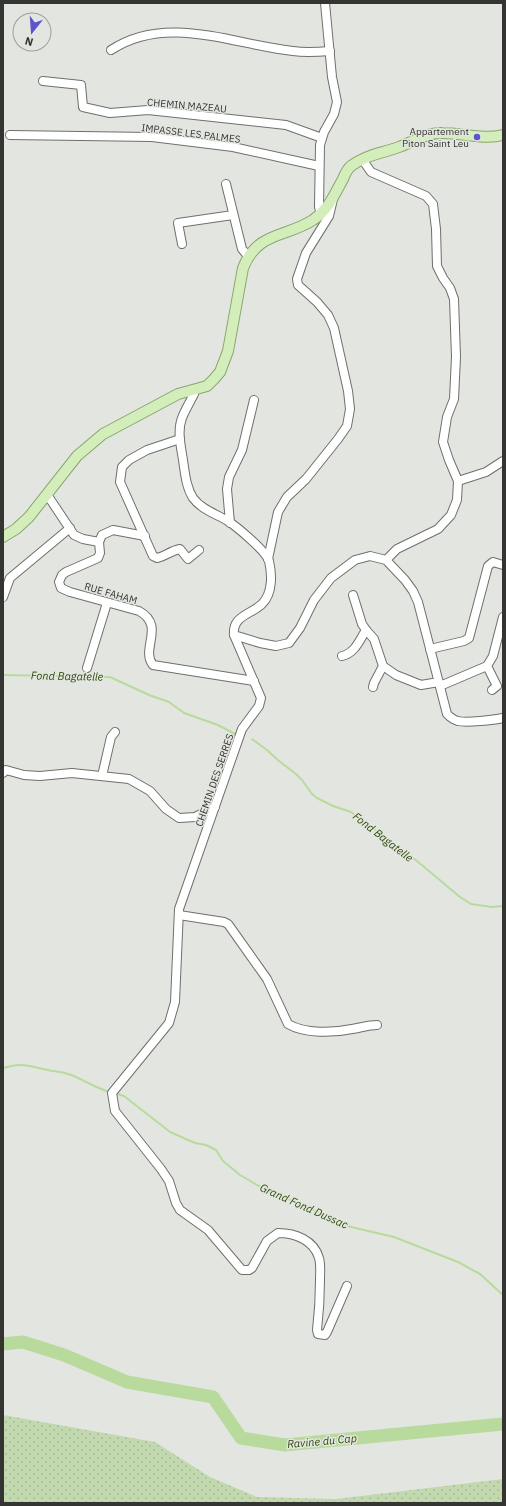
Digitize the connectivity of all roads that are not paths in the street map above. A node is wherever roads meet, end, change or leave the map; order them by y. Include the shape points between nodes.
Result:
1 (326, 3) edge
2 (111, 50) dead end
3 (330, 50) junction
4 (43, 81) dead end
5 (10, 135) dead end
6 (503, 135) edge
7 (322, 138) junction
8 (362, 159) junction
9 (319, 166) junction
10 (226, 184) dead end
11 (335, 195) junction
12 (321, 214) junction
13 (233, 215) junction
14 (182, 244) dead end
15 (248, 256) junction
16 (194, 390) junction
17 (254, 400) dead end
18 (180, 439) junction
19 (503, 461) edge
20 (458, 481) junction
21 (46, 495) junction
22 (230, 523) junction
23 (70, 528) junction
24 (144, 536) junction
25 (3, 537) edge
26 (99, 542) junction
27 (198, 550) dead end
28 (268, 559) junction
29 (386, 560) junction
30 (503, 565) edge
31 (353, 594) dead end
32 (3, 597) edge
33 (107, 603) junction
34 (503, 617) edge
35 (366, 630) junction
36 (234, 635) junction
37 (430, 648) junction
38 (342, 656) dead end
39 (383, 666) junction
40 (487, 666) junction
41 (87, 668) dead end
42 (254, 681) junction
43 (439, 684) junction
44 (373, 687) dead end
45 (492, 690) dead end
46 (503, 718) edge
47 (116, 732) dead end
48 (3, 773) edge
49 (102, 776) junction
50 (215, 807) junction
51 (179, 915) junction
52 (376, 1025) dead end
53 (347, 1286) dead end

1 - 3 street
2 - 3 street via 124,42 160,32 179,32 293,51
3 - 7 street via 337,102
4 - 7 street, CHEMIN MAZEAU via 81,85 83,107 110,113 148,110 286,125
5 - 9 street, IMPASSE LES PALMES via 152,137 233,147
6 - 8 main road via 494,137 441,133 422,137
7 - 9 street
8 - 11 main road via 349,167
8 - 20 street via 371,172 426,196 433,204 437,266 454,300 454,399 447,417 444,442
9 - 12 street
10 - 13 street
11 - 12 main road
11 - 28 street via 329,216 306,253 297,279 298,284 328,315 334,328 348,391 350,409 347,426 306,478 286,498 278,512
12 - 15 main road via 303,226 266,240
13 - 14 street via 178,223
13 - 15 street via 242,249
15 - 16 main road via 243,268 226,361 214,380 207,386
16 - 18 street via 181,419
16 - 21 main road via 178,394 103,434 77,456
17 - 22 street via 242,450 229,477 227,489
18 - 22 street via 186,482 192,496 198,505
18 - 24 street via 147,450 122,467 120,482
19 - 20 street via 486,472
20 - 29 street via 457,500 451,515 438,529 396,549
21 - 23 street
21 - 25 main road via 29,517
22 - 28 street via 257,545
23 - 26 street via 74,535
23 - 32 street via 10,578
24 - 26 street via 113,530 102,536
24 - 27 street via 153,556 157,558 171,551 180,550 188,558
26 - 33 street, RUE FAHAM via 98,558 66,572 59,582 61,588 70,592
28 - 36 street via 272,582 268,594 263,603 237,621
29 - 36 street via 370,556 355,560 331,578 314,600 300,628 289,642 276,646
29 - 37 street via 418,602
30 - 37 street via 494,562 488,566 469,638
31 - 35 street
33 - 41 street
33 - 42 street, RUE FAHAM via 139,611 150,620 150,662 153,665
34 - 40 street via 493,656
35 - 38 street via 353,651
35 - 39 street via 374,638
36 - 42 street, CHEMIN DES SERRES
37 - 43 street
39 - 43 street via 396,676 421,685
39 - 44 street
40 - 43 street
40 - 45 street via 497,686
42 - 50 street, CHEMIN DES SERRES via 261,698 259,706 242,729
43 - 46 street via 447,714 452,719 459,722
47 - 49 street via 111,737
48 - 49 street via 6,770 40,776 72,773
49 - 50 street via 129,779 150,791 166,809 180,818 195,817
50 - 51 street, CHEMIN DES SERRES
51 - 52 street via 228,924 267,979 286,1021 293,1027 310,1031 340,1031
51 - 53 street, CHEMIN DES SERRES via 175,1002 169,1023 112,1093 115,1111 169,1181 180,1210 208,1230 242,1270 252,1268 267,1241 278,1233 288,1233 304,1239 315,1249 320,1259 318,1334 325,1335 327,1332

